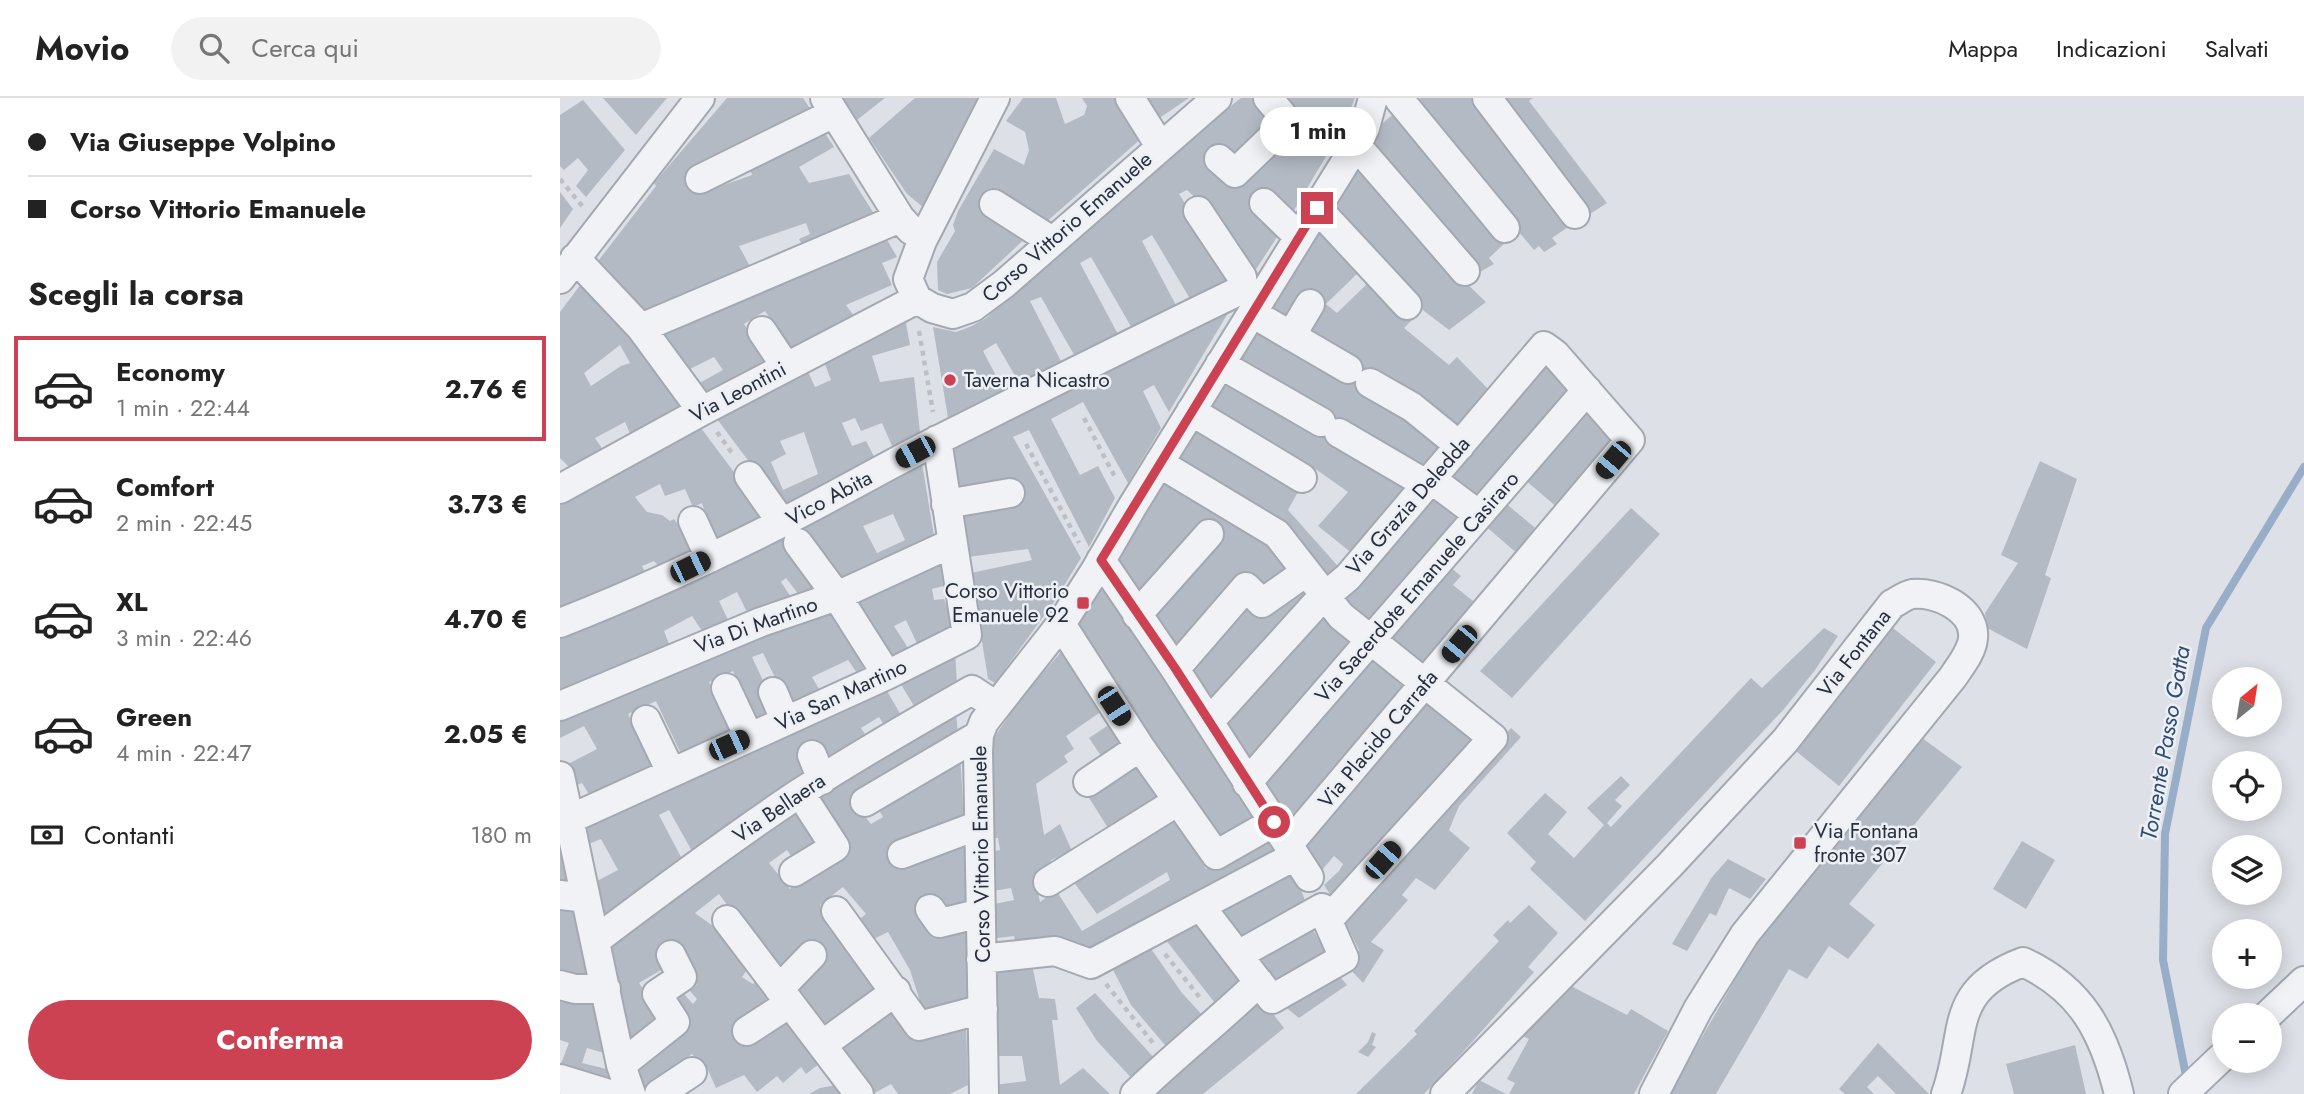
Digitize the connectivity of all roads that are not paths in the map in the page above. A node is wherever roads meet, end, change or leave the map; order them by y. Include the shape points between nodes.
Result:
1 (700, 98) edge
2 (995, 98) edge
3 (1130, 98) edge
4 (1217, 98) edge
5 (1268, 98) edge
6 (1487, 98) edge
7 (1386, 101) edge
8 (829, 105) edge
9 (1356, 145) junction
10 (1160, 146) junction
11 (1219, 159) dead end
12 (700, 179) dead end
13 (1264, 203) dead end
14 (994, 204) dead end
15 (1317, 208) junction
16 (1198, 211) dead end
17 (1575, 214) dead end
18 (900, 218) junction
19 (1505, 228) dead end
20 (1299, 237) junction
21 (922, 241) junction
22 (1052, 241) junction
23 (568, 268) edge
24 (1465, 271) dead end
25 (1252, 300) junction
26 (924, 303) junction
27 (1310, 304) dead end
28 (1407, 304) dead end
29 (641, 328) junction
30 (762, 331) dead end
31 (1291, 336) junction
32 (1220, 364) junction
33 (786, 367) junction
34 (1587, 390) junction
35 (702, 411) junction
36 (1191, 411) junction
37 (937, 440) junction
38 (1460, 446) junction
39 (1159, 463) junction
40 (749, 476) road end
41 (1302, 478) dead end
42 (1429, 482) junction
43 (560, 489) edge
44 (1010, 493) dead end
45 (946, 503) junction
46 (1479, 515) junction
47 (693, 521) dead end
48 (790, 533) junction
49 (1209, 534) dead end
50 (952, 543) junction
51 (710, 558) junction
52 (1098, 566) junction
53 (1306, 572) junction
54 (837, 596) junction
55 (1323, 596) junction
56 (1137, 615) junction
57 (560, 623) edge
58 (1061, 624) junction
59 (1371, 640) junction
60 (1175, 668) junction
61 (887, 675) junction
62 (1424, 685) junction
63 (726, 688) dead end
64 (773, 692) dead end
65 (560, 706) edge
66 (996, 706) junction
67 (646, 720) dead end
68 (785, 720) junction
69 (1209, 722) junction
70 (979, 735) junction
71 (748, 737) junction
72 (1140, 747) junction
73 (671, 772) junction
74 (560, 776) edge
75 (811, 776) junction
76 (1088, 782) dead end
77 (1247, 783) junction
78 (1178, 801) junction
79 (865, 802) dead end
80 (565, 820) edge
81 (979, 825) junction
82 (1292, 850) junction
83 (902, 854) dead end
84 (794, 872) dead end
85 (1048, 882) dead end
86 (573, 896) edge
87 (1201, 907) junction
88 (930, 908) dead end
89 (836, 911) dead end
90 (981, 913) junction
91 (1325, 914) junction
92 (727, 920) dead end
93 (596, 940) junction
94 (671, 955) dead end
95 (812, 955) dead end
96 (1238, 955) junction
97 (981, 959) junction
98 (2304, 981) edge
99 (1259, 982) junction
100 (560, 985) edge
101 (606, 989) junction
102 (896, 991) junction
103 (784, 996) junction
104 (2281, 1003) edge
105 (984, 1009) junction
106 (747, 1031) dead end
107 (822, 1045) junction
108 (621, 1065) junction
109 (2212, 1066) edge
110 (691, 1072) dead end
111 (560, 1079) edge
112 (980, 1093) edge
113 (609, 1094) edge
114 (631, 1094) edge
115 (660, 1094) edge
116 (859, 1094) edge
117 (1135, 1094) edge
118 (1445, 1094) edge
119 (1654, 1094) edge
120 (1946, 1094) edge
121 (2119, 1094) edge
122 (2183, 1094) edge

1 - 23 street
2 - 21 street
3 - 10 street
4 - 10 street, Corso Vittorio Emanuele
5 - 11 street via 1288,122 1235,173
6 - 17 street
7 - 9 street, Corso Vittorio Emanuele
7 - 19 street
8 - 12 street
8 - 18 street
9 - 15 street, Corso Vittorio Emanuele
9 - 24 street
10 - 22 street, Corso Vittorio Emanuele
13 - 20 street
14 - 22 street
15 - 20 street, Corso Vittorio Emanuele
15 - 28 street
16 - 25 street
18 - 21 street
18 - 29 street
20 - 25 street, Corso Vittorio Emanuele
21 - 26 street via 908,279
22 - 26 street, Corso Vittorio Emanuele via 973,307 953,314
23 - 29 street
25 - 31 street
25 - 32 street, Corso Vittorio Emanuele
25 - 37 street, Vico Abita via 1130,342
26 - 33 street, Via Leontini
27 - 31 street
29 - 35 street
30 - 33 street
31 - 38 street via 1412,407
32 - 36 street, Corso Vittorio Emanuele
32 - 42 street
33 - 35 street, Via Leontini
34 - 38 street, Via Grazia Deledda via 1544,346
34 - 46 street, Via Sacerdote Emanuele Casiraro
34 - 62 street, Via Placido Carrafa via 1630,440
35 - 43 street, Via Leontini
36 - 39 street, Corso Vittorio Emanuele
36 - 41 street
37 - 45 street
37 - 48 street, Vico Abita
38 - 42 street, Via Grazia Deledda
39 - 52 street, Corso Vittorio Emanuele
39 - 53 street via 1277,534
40 - 48 street
42 - 46 street
42 - 55 street, Via Grazia Deledda via 1348,577
44 - 45 street
45 - 50 street
46 - 59 street, Via Sacerdote Emanuele Casiraro
47 - 51 street
48 - 51 street, Vico Abita
48 - 54 street
49 - 56 street
50 - 54 street, Via Di Martino
50 - 61 street, Via San Martino via 967,635
51 - 57 street, Vico Abita
52 - 56 street
52 - 58 street, Corso Vittorio Emanuele
53 - 55 street
53 - 60 street via 1262,603 1246,587
54 - 61 street
54 - 65 street, Via Di Martino via 761,622
55 - 59 street
55 - 69 street, Via Grazia Deledda
56 - 60 street
58 - 66 street, Corso Vittorio Emanuele
58 - 72 street
59 - 62 street
59 - 77 street, Via Sacerdote Emanuele Casiraro
60 - 69 street
61 - 68 street, Via San Martino
62 - 82 street, Via Placido Carrafa
62 - 91 street via 1493,738
63 - 71 street
64 - 68 street
66 - 70 street, Corso Vittorio Emanuele
66 - 75 street, Via Bellaera via 972,690
67 - 73 street
68 - 71 street, Via San Martino
69 - 77 street
70 - 79 street
70 - 81 street, Corso Vittorio Emanuele
71 - 73 street, Via San Martino
72 - 76 street
72 - 78 street
73 - 80 street, Via San Martino
74 - 80 street
75 - 84 street via 835,847
75 - 93 street, Via Bellaera
77 - 82 street
78 - 82 street via 1216,855
78 - 85 street
80 - 86 street
81 - 83 street
81 - 90 street, Corso Vittorio Emanuele
82 - 87 street
86 - 93 street
87 - 96 street
87 - 97 street via 1091,964 1055,951
88 - 90 street via 940,923
89 - 102 street
90 - 97 street, Corso Vittorio Emanuele
91 - 96 street
91 - 99 street via 1344,958 1272,999
92 - 103 street
93 - 101 street
94 - 108 street via 682,977 657,994 675,1022
95 - 103 street
96 - 99 street
97 - 105 street, Corso Vittorio Emanuele
98 - 104 street
99 - 117 street
100 - 101 street
101 - 108 street
102 - 105 street via 919,1026
102 - 107 street
103 - 106 street
103 - 107 street
105 - 112 street, Corso Vittorio Emanuele
107 - 116 street
108 - 114 street
109 - 122 street
110 - 115 street
111 - 113 street
118 - 119 street, Via Fontana via 1669,866 1784,741 1892,604 1911,594 1954,604 1969,618 1974,637 1966,657 1745,934 1698,1009
120 - 121 street via 1961,1021 1972,998 1988,980 2023,962 2063,986 2088,1013 2104,1043

